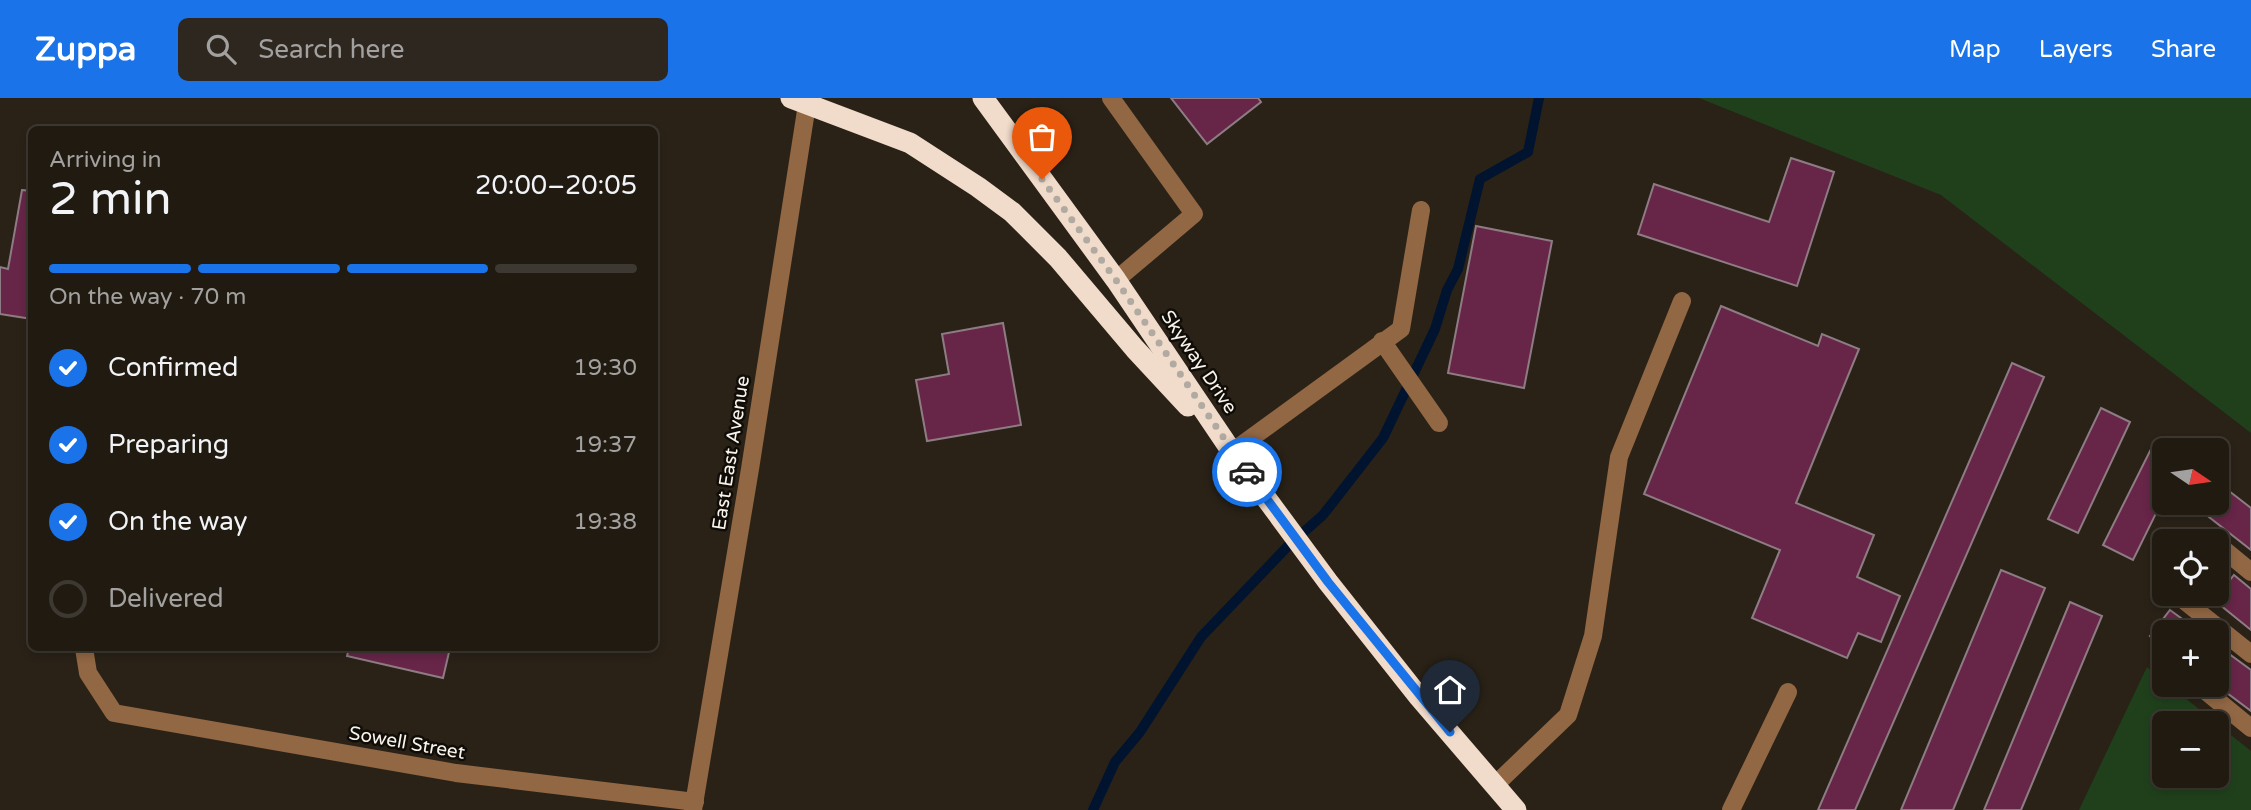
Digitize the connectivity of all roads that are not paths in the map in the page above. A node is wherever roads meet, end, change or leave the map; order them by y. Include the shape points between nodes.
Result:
1 (983, 98) edge
2 (1111, 98) edge
3 (803, 99) edge
4 (1422, 210) dead end
5 (1116, 280) junction
6 (1682, 302) dead end
7 (1382, 341) junction
8 (1439, 423) dead end
9 (1232, 452) junction
10 (2229, 554) edge
11 (2251, 572) edge
12 (2191, 606) edge
13 (84, 651) edge
14 (2251, 654) edge
15 (1788, 692) dead end
16 (2213, 697) edge
17 (2251, 728) edge
18 (1495, 785) junction
19 (694, 806) edge
20 (1516, 810) edge
21 (1731, 810) edge

1 - 5 highway, Skyway Drive
2 - 5 street via 1194,214
3 - 9 highway via 910,144 1012,212
3 - 19 street, East East Avenue via 748,483
4 - 7 street via 1401,328
5 - 9 highway, Skyway Drive
6 - 18 street via 1619,457 1593,636 1568,715
7 - 8 street
7 - 9 street
9 - 18 highway, Skyway Drive via 1419,697
10 - 11 street
12 - 14 street
13 - 19 street, Sowell Street via 88,673 114,713 457,773
15 - 21 street
16 - 17 street
18 - 20 highway, Skyway Drive

